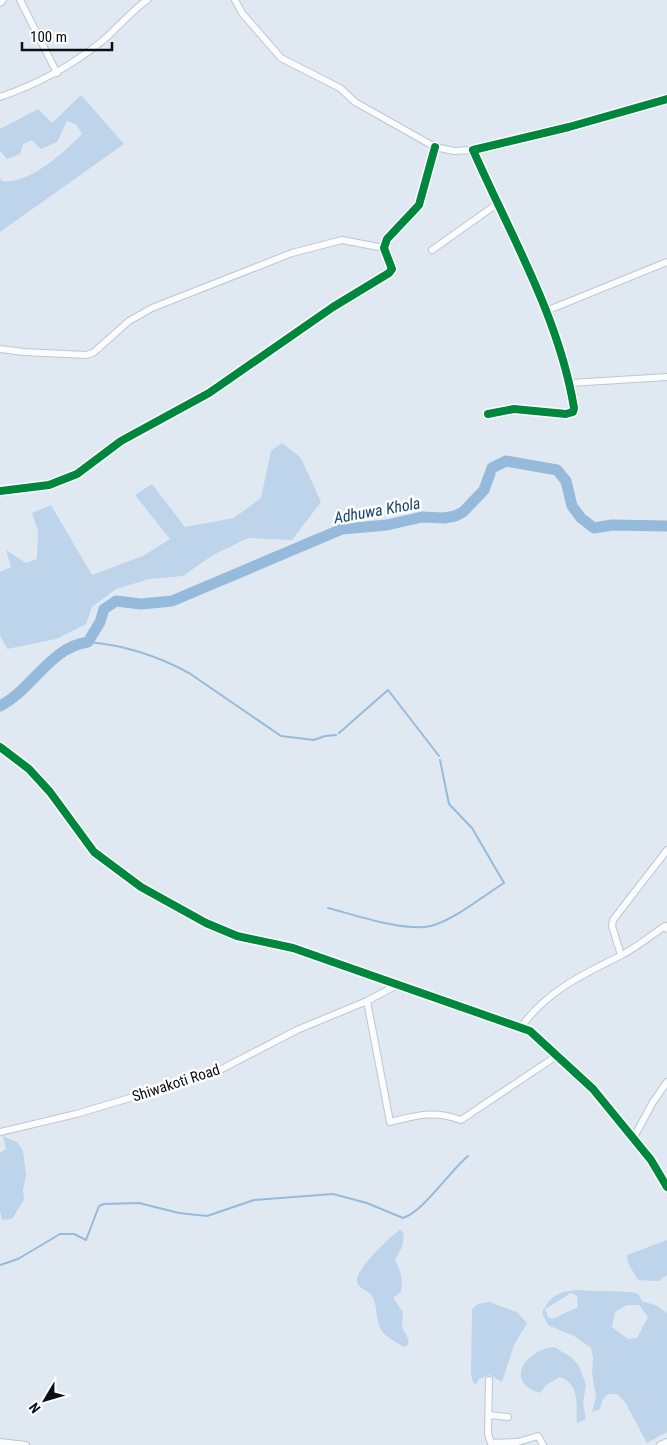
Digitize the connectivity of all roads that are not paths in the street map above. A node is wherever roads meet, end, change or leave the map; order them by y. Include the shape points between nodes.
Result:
1 (3, 0) edge
2 (20, 0) edge
3 (147, 0) edge
4 (235, 0) edge
5 (0, 4) edge
6 (57, 73) junction
7 (0, 97) edge
8 (667, 99) edge
9 (435, 147) junction
10 (473, 150) junction
11 (496, 204) junction
12 (384, 248) junction
13 (432, 250) dead end
14 (667, 262) edge
15 (546, 311) junction
16 (0, 349) edge
17 (667, 377) edge
18 (570, 383) junction
19 (488, 414) dead end
20 (0, 490) edge
21 (0, 747) edge
22 (667, 850) edge
23 (666, 927) edge
24 (621, 955) junction
25 (397, 985) junction
26 (367, 1001) junction
27 (522, 1026) junction
28 (558, 1055) junction
29 (667, 1082) edge
30 (0, 1132) edge
31 (634, 1137) junction
32 (667, 1188) edge
33 (489, 1380) dead end
34 (490, 1415) junction
35 (508, 1417) dead end
36 (0, 1442) edge
37 (667, 1442) edge
38 (26, 1445) edge
39 (543, 1445) edge
40 (660, 1445) edge

1 - 5 street
2 - 6 street
3 - 6 street via 102,41
4 - 9 street via 242,13 281,58 340,88 355,102
6 - 7 street via 33,86
8 - 10 street
9 - 10 street
9 - 12 street via 419,205 387,239
10 - 11 street
11 - 13 street
11 - 15 street
12 - 16 street via 342,240 292,253 152,308 129,321 93,353 86,355
12 - 20 street via 392,269 389,273 333,307 209,393 121,440 77,474 49,485
14 - 15 street
15 - 18 street
17 - 18 street
18 - 19 street via 573,412 514,409
21 - 25 street via 29,769 50,792 94,852 141,887 222,931 293,948
22 - 24 street via 613,920
23 - 24 street
24 - 27 street via 558,989 540,1003
25 - 26 street, Shiwakoti Road
25 - 27 street
26 - 28 street via 390,1122 428,1113 445,1114 461,1120
26 - 30 street, Shiwakoti Road via 297,1030 214,1073
27 - 28 street
28 - 31 street via 593,1089
29 - 31 street
31 - 32 street
33 - 34 street
34 - 35 street
34 - 39 street via 488,1434 491,1443 518,1442 538,1436
36 - 38 street
37 - 40 street

